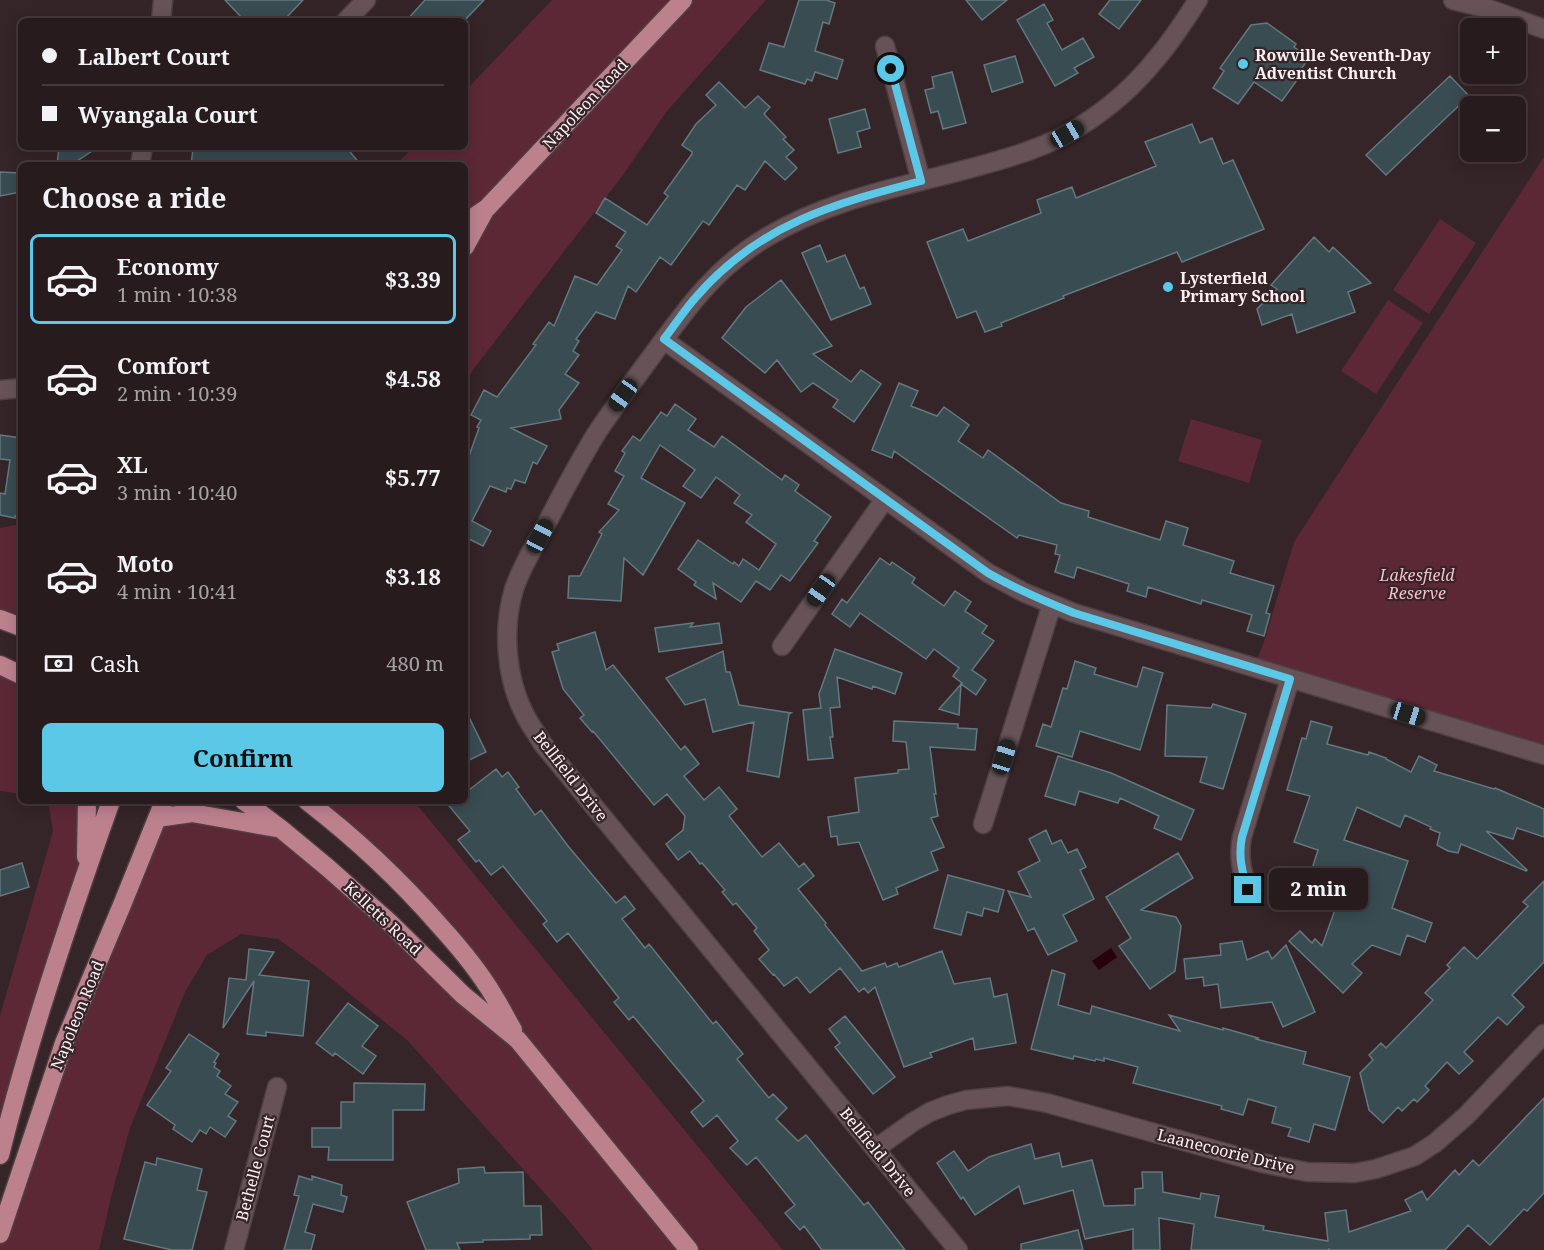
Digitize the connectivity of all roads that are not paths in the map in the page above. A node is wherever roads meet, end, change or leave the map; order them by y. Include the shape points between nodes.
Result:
1 (163, 0) edge
2 (366, 0) edge
3 (683, 0) edge
4 (1198, 0) edge
5 (1453, 0) edge
6 (161, 18) edge
7 (349, 18) edge
8 (1544, 29) edge
9 (885, 46) dead end
10 (921, 181) junction
11 (487, 208) junction
12 (468, 221) edge
13 (468, 242) edge
14 (664, 339) junction
15 (18, 388) edge
16 (0, 390) edge
17 (885, 499) junction
18 (1052, 604) junction
19 (0, 619) edge
20 (18, 626) edge
21 (782, 646) dead end
22 (0, 665) edge
23 (18, 674) edge
24 (1290, 679) junction
25 (1544, 755) edge
26 (87, 804) edge
27 (110, 804) edge
28 (163, 804) edge
29 (248, 804) edge
30 (311, 804) edge
31 (157, 818) junction
32 (983, 824) dead end
33 (281, 829) junction
34 (86, 874) junction
35 (1248, 890) dead end
36 (1544, 1034) edge
37 (518, 1040) junction
38 (277, 1087) dead end
39 (875, 1149) junction
40 (0, 1155) edge
41 (0, 1234) edge
42 (234, 1250) edge
43 (689, 1250) edge
44 (958, 1250) edge

1 - 6 street
2 - 7 street
3 - 11 main road, Napoleon Road
4 - 10 street, Bellfield Drive via 1141,76 1083,124 1016,156
5 - 8 street
9 - 10 street
10 - 14 street, Bellfield Drive via 828,208 767,237 711,281
11 - 12 main road, Napoleon Road
11 - 13 main road, Napoleon Road
14 - 17 street
14 - 39 street, Bellfield Drive via 596,434 521,573 508,627 513,686 525,716 542,742
15 - 16 street
17 - 18 street via 988,573
17 - 21 street
18 - 24 street
18 - 32 street
19 - 20 main road
22 - 23 main road
24 - 25 street
24 - 35 street via 1242,837 1240,862
26 - 34 main road
27 - 34 main road, Napoleon Road
28 - 31 main road, Napoleon Road
29 - 33 main road, Kelletts Road
30 - 37 main road, Kelletts Road via 381,864 434,918 495,997
31 - 33 main road via 192,813
31 - 41 main road, Napoleon Road via 64,1043
33 - 37 main road, Kelletts Road
34 - 40 main road, Napoleon Road via 33,1036
36 - 39 street, Laanecoorie Drive via 1435,1143 1415,1156 1355,1173 1307,1172 1263,1163 1047,1103 1008,1096 966,1101 930,1112
37 - 43 main road, Kelletts Road
38 - 42 street, Bethelle Court
39 - 44 street, Bellfield Drive

